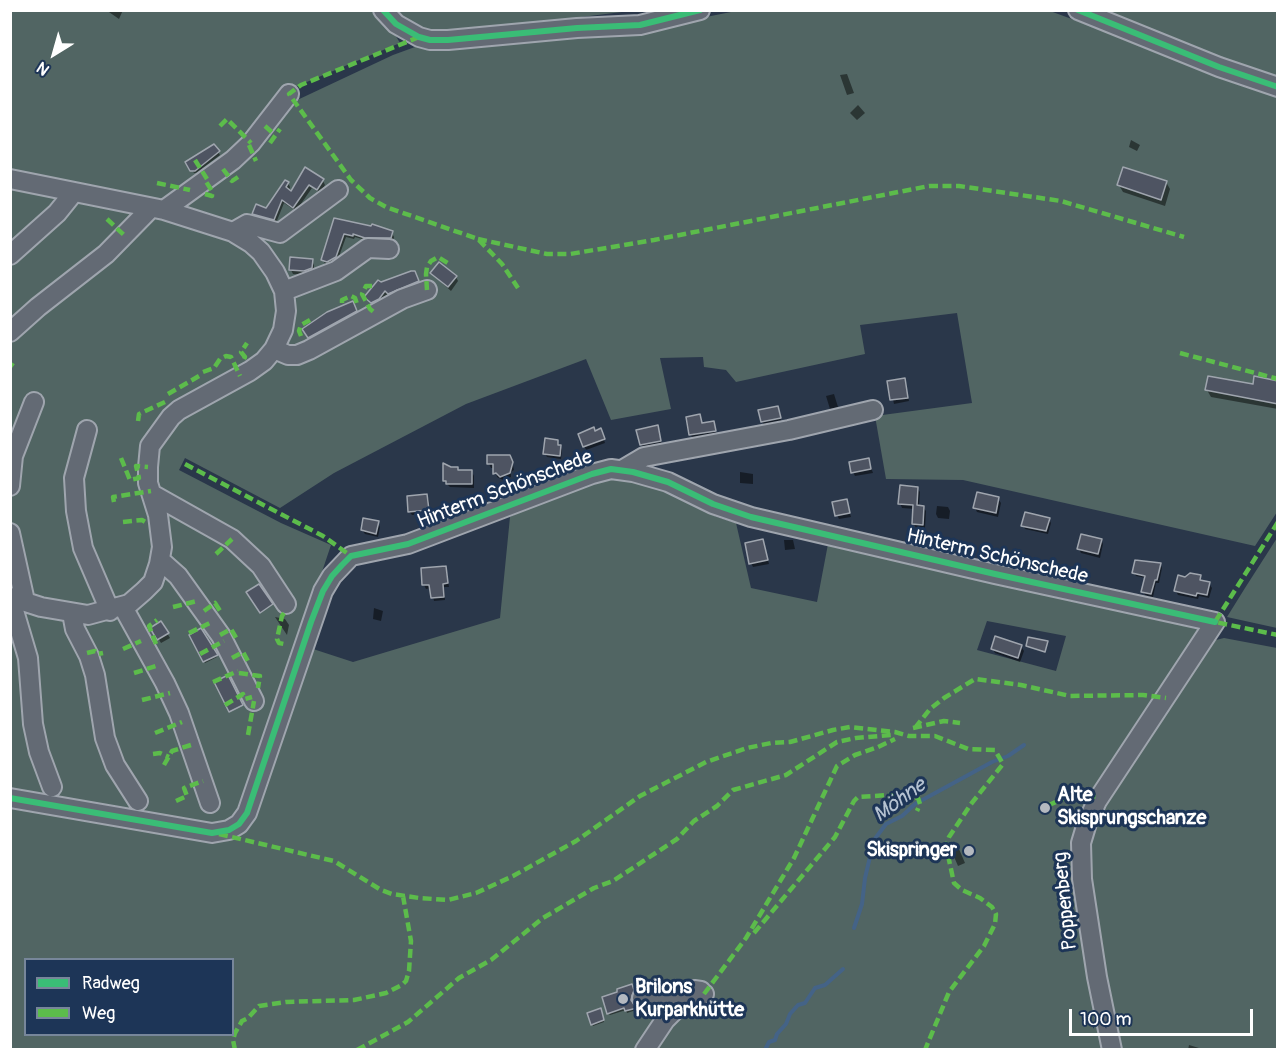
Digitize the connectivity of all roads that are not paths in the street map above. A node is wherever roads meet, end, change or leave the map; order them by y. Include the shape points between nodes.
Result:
1 (383, 10) edge
2 (700, 10) edge
3 (1078, 10) edge
4 (1278, 87) edge
5 (289, 94) dead end
6 (10, 179) edge
7 (338, 190) dead end
8 (74, 192) junction
9 (157, 209) junction
10 (233, 232) junction
11 (389, 249) dead end
12 (10, 255) edge
13 (428, 290) dead end
14 (284, 291) junction
15 (10, 332) edge
16 (274, 349) junction
17 (34, 402) dead end
18 (873, 410) dead end
19 (87, 430) dead end
20 (622, 470) junction
21 (10, 486) edge
22 (152, 494) junction
23 (10, 533) edge
24 (160, 560) junction
25 (15, 598) edge
26 (285, 604) dead end
27 (116, 609) junction
28 (72, 613) junction
29 (1215, 622) joint
30 (254, 701) dead end
31 (52, 787) dead end
32 (10, 798) edge
33 (138, 801) dead end
34 (210, 802) dead end
35 (642, 998) dead end
36 (645, 1050) edge
37 (1112, 1050) edge

1 - 2 street via 396,24 419,37 448,40 650,24
3 - 4 street
5 - 9 street via 233,160
6 - 8 street
7 - 10 street via 280,233 247,224
8 - 9 street
8 - 12 street via 57,213
9 - 10 street
9 - 15 street
10 - 14 street via 261,252
11 - 14 street via 368,248 336,271
13 - 16 street via 402,299 306,351 288,355
14 - 16 street via 283,330
16 - 22 street via 250,371 171,417 150,446 148,483
17 - 21 street via 13,456
18 - 20 street, Hinterm Schönschede via 644,457
19 - 27 street via 74,478 76,511 83,548
20 - 29 street, Hinterm Schönschede via 668,482 751,517
20 - 32 street, Hinterm Schönschede via 592,474 408,544 351,556 323,591 247,813 230,830 212,833
22 - 24 street via 162,546
22 - 26 street via 232,539 261,566
23 - 25 street
24 - 27 street via 153,582 129,604
24 - 30 street via 178,576 221,636
25 - 28 street
25 - 31 street via 28,658 33,724
27 - 28 street via 88,615
27 - 34 street via 165,683
28 - 33 street via 75,629 89,656 105,738 115,765
29 - 37 street, Poppenberg via 1097,801 1081,843 1082,879
35 - 36 street via 694,990 704,994 679,1006

